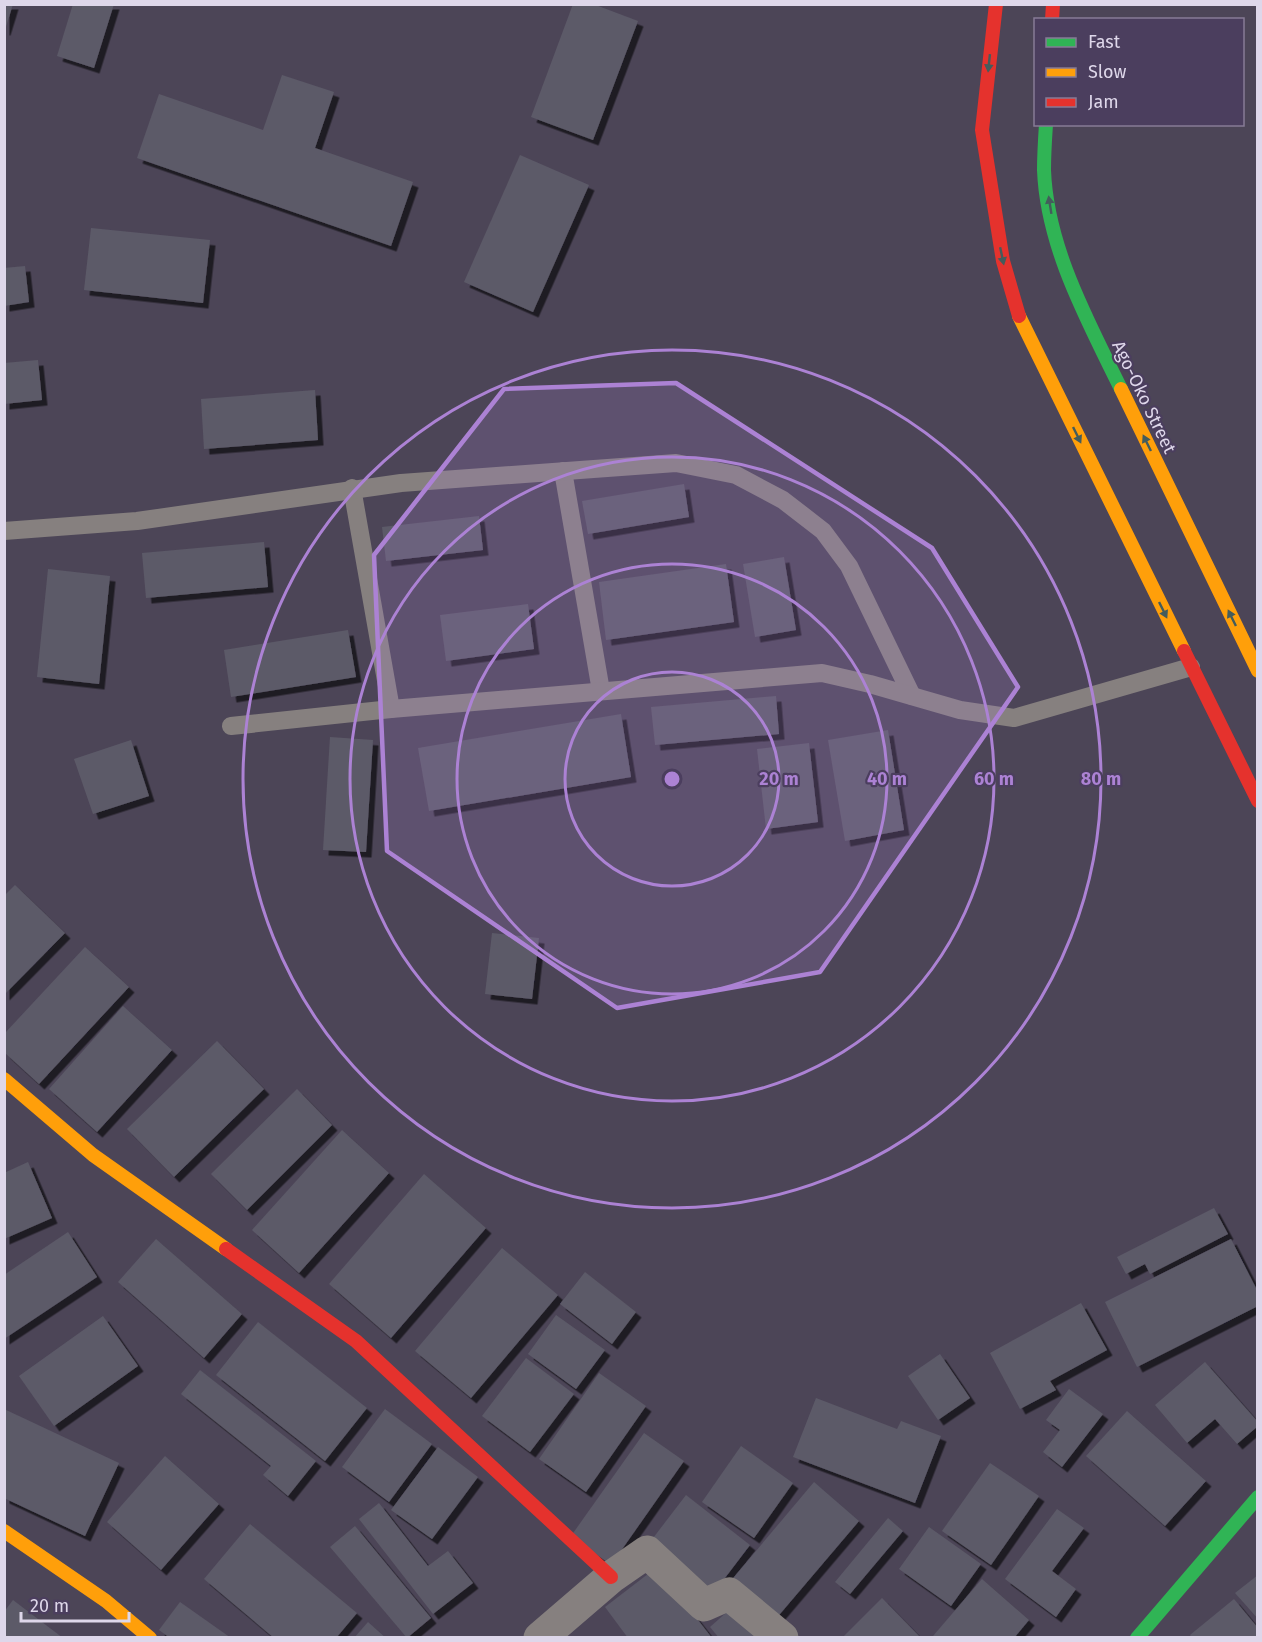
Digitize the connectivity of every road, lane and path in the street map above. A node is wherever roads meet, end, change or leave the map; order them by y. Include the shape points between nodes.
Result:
1 (996, 4) edge
2 (1046, 126) edge
3 (563, 471) junction
4 (352, 488) junction
5 (4, 531) edge
6 (1191, 667) junction
7 (1257, 671) edge
8 (601, 690) junction
9 (912, 696) junction
10 (391, 709) junction
11 (231, 726) dead end
12 (1257, 801) edge
13 (4, 1079) edge
14 (1257, 1497) edge
15 (4, 1531) edge
16 (611, 1577) junction
17 (150, 1638) edge
18 (540, 1638) edge
19 (782, 1638) edge
20 (1137, 1638) edge

1 -> 6 main road via 982,130 1006,271 1021,322
7 -> 2 main road, Ago-Oko Street via 1071,286 1044,171
3 - 4 lane
3 - 8 lane
3 - 9 lane via 676,463 736,475 783,500 823,531 849,566
4 - 5 lane via 137,521
4 - 10 lane
6 - 9 lane via 1014,718 960,710
6 - 12 main road
8 - 9 lane via 822,673
8 - 10 lane
10 - 11 lane
13 - 16 main road via 93,1155 356,1341
14 - 20 main road
15 - 17 main road via 106,1601
16 - 18 street
16 - 19 street via 647,1552 704,1605 729,1594

